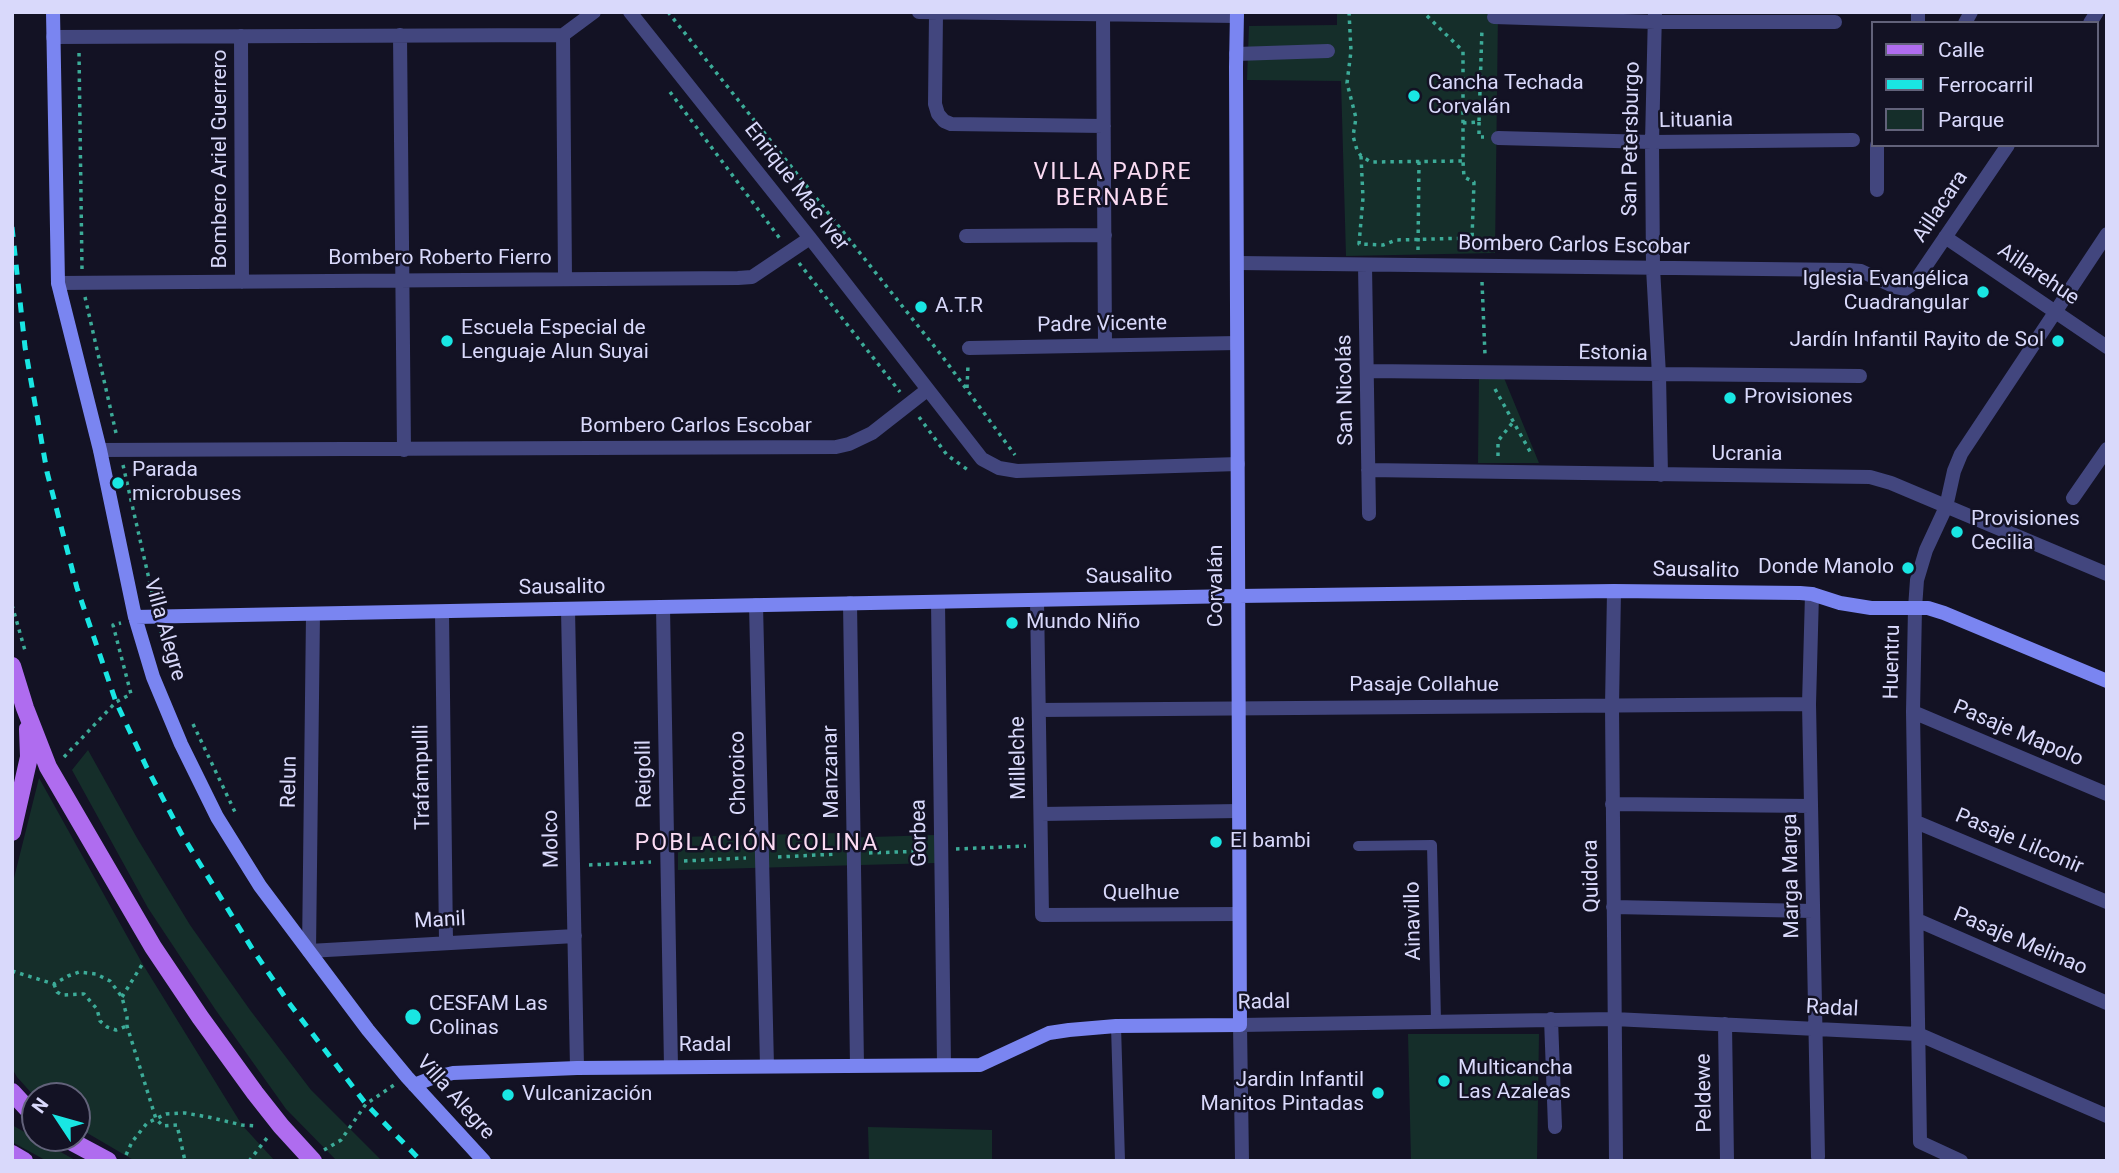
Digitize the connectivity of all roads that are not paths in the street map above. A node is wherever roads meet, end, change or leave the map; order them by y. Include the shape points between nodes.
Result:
1 (53, 12) edge
2 (593, 12) edge
3 (630, 12) edge
4 (919, 13) edge
5 (1066, 13) edge
6 (936, 14) edge
7 (1237, 14) edge
8 (1103, 15) junction
9 (1488, 17) road end
10 (1655, 17) edge
11 (1835, 22) dead end
12 (400, 35) junction
13 (563, 35) junction
14 (241, 36) junction
15 (53, 37) junction
16 (1328, 51) dead end
17 (1236, 54) junction
18 (1104, 126) junction
19 (1498, 138) dead end
20 (1853, 140) dead end
21 (1651, 142) junction
22 (1877, 147) edge
23 (2007, 147) edge
24 (1878, 190) dead end
25 (2107, 234) edge
26 (1105, 235) junction
27 (966, 236) dead end
28 (1945, 237) junction
29 (810, 238) junction
30 (1238, 263) junction
31 (1365, 265) junction
32 (1653, 268) junction
33 (565, 279) junction
34 (402, 280) junction
35 (242, 282) junction
36 (58, 283) junction
37 (1905, 289) joint
38 (2054, 312) junction
39 (1237, 343) junction
40 (1105, 345) junction
41 (969, 348) dead end
42 (2107, 348) edge
43 (1367, 372) junction
44 (1659, 375) junction
45 (1860, 376) dead end
46 (927, 390) junction
47 (2107, 449) edge
48 (100, 450) junction
49 (404, 450) junction
50 (1238, 464) junction
51 (1368, 470) junction
52 (1661, 475) junction
53 (2073, 498) dead end
54 (1946, 507) junction
55 (1369, 514) dead end
56 (2107, 574) edge
57 (1614, 592) junction
58 (1812, 594) junction
59 (1238, 596) junction
60 (1037, 600) junction
61 (938, 601) junction
62 (850, 603) junction
63 (756, 605) junction
64 (663, 607) junction
65 (1915, 608) junction
66 (568, 609) junction
67 (442, 612) junction
68 (313, 614) junction
69 (135, 617) junction
70 (12, 666) edge
71 (2107, 681) edge
72 (1809, 704) junction
73 (1612, 706) junction
74 (25, 708) junction
75 (1238, 708) junction
76 (1039, 710) junction
77 (1913, 712) junction
78 (12, 790) edge
79 (2107, 794) edge
80 (1612, 804) junction
81 (1811, 806) junction
82 (1239, 811) junction
83 (1041, 814) junction
84 (1916, 822) junction
85 (14, 825) edge
86 (1358, 846) dead end
87 (2107, 902) edge
88 (1613, 907) junction
89 (1813, 911) junction
90 (1239, 914) junction
91 (1042, 915) joint
92 (1917, 920) junction
93 (575, 936) junction
94 (446, 942) junction
95 (309, 951) junction
96 (2107, 1003) edge
97 (1551, 1019) junction
98 (1614, 1019) junction
99 (1436, 1021) junction
100 (1725, 1024) junction
101 (1240, 1025) junction
102 (1116, 1026) junction
103 (1815, 1029) junction
104 (1918, 1034) junction
105 (944, 1064) junction
106 (857, 1065) junction
107 (767, 1066) junction
108 (671, 1067) junction
109 (577, 1068) junction
110 (410, 1081) junction
111 (2107, 1116) edge
112 (1555, 1127) dead end
113 (91, 1152) edge
114 (12, 1154) edge
115 (1818, 1157) dead end
116 (312, 1159) edge
117 (24, 1161) edge
118 (107, 1161) edge
119 (484, 1161) edge
120 (1120, 1161) edge
121 (1242, 1161) edge
122 (1616, 1161) edge
123 (1727, 1161) edge
124 (1961, 1161) edge

1 - 15 street, Villa Alegre
2 - 13 street
3 - 29 street, Enrique Mac Iver
4 - 6 street
5 - 6 street
5 - 8 street
6 - 18 street via 935,104 944,121
7 - 8 street
7 - 17 street, Corvalán
8 - 18 street
9 - 10 street
10 - 11 street
10 - 21 street, San Petersburgo
12 - 13 street
12 - 14 street
12 - 34 street
13 - 33 street
14 - 15 street
14 - 35 street, Bombero Ariel Guerrero
15 - 36 street, Villa Alegre
16 - 17 street
17 - 30 street, Corvalán
18 - 26 street
19 - 21 street, Lituania
20 - 21 street, Lituania
21 - 32 street, San Petersburgo
22 - 24 street
23 - 28 street, Aillacara
25 - 38 street, Huentru
26 - 27 street
26 - 40 street
28 - 37 street, Aillacara
28 - 38 street, Aillarehue
29 - 33 street, Bombero Roberto Fierro via 752,277
29 - 46 street, Enrique Mac Iver
30 - 31 street, Bombero Carlos Escobar
30 - 39 street, Corvalán
31 - 32 street, Bombero Carlos Escobar
31 - 43 street, San Nicolás
32 - 37 street, Bombero Carlos Escobar via 1861,271
32 - 44 street, San Petersburgo
33 - 34 street, Bombero Roberto Fierro
34 - 35 street, Bombero Roberto Fierro
34 - 49 street
35 - 36 street, Bombero Roberto Fierro
36 - 48 street, Villa Alegre
38 - 42 street, Aillarehue
38 - 54 street, Huentru via 1961,454
39 - 40 street, Padre Vicente
39 - 50 street, Corvalán
40 - 41 street, Padre Vicente
43 - 44 street, Estonia
43 - 51 street, San Nicolás
44 - 45 street, Estonia
44 - 52 street, San Petersburgo
46 - 49 street, Bombero Carlos Escobar via 872,433 836,447
46 - 50 street via 982,459 999,468
47 - 53 street
48 - 49 street, Bombero Carlos Escobar
48 - 69 street, Villa Alegre
50 - 59 street, Corvalán
51 - 52 street, Ucrania
51 - 55 street, San Nicolás
52 - 54 street, Ucrania via 1859,476
54 - 56 street, Ucrania
54 - 65 street, Huentru via 1921,565
57 - 58 street, Sausalito
57 - 59 street, Sausalito
57 - 73 street, Quidora
58 - 65 street, Sausalito via 1871,608
58 - 72 street, Marga Marga
59 - 60 street, Sausalito
59 - 75 street, Corvalán
60 - 61 street, Sausalito
60 - 76 street, Millelche
61 - 62 street, Sausalito
61 - 105 street, Gorbea
62 - 63 street, Sausalito
62 - 106 street, Manzanar
63 - 64 street, Sausalito
63 - 107 street, Choroico
64 - 66 street, Sausalito
64 - 108 street, Reigolil
65 - 71 street, Sausalito via 1944,612
65 - 77 street, Huentru
66 - 67 street, Sausalito
66 - 93 street, Molco
67 - 68 street, Sausalito
67 - 94 street, Trafampulli
68 - 69 street, Sausalito
68 - 95 street, Relun
69 - 95 street, Villa Alegre via 163,703 217,817 260,886
70 - 74 main road
72 - 73 street, Pasaje Collahue
72 - 81 street, Marga Marga
73 - 75 street, Pasaje Collahue
73 - 80 street, Quidora
74 - 85 main road via 29,757
74 - 116 main road via 48,767 152,947 281,1126
75 - 76 street, Pasaje Collahue
75 - 82 street, Corvalán
76 - 83 street, Millelche
77 - 79 street, Pasaje Mapolo
77 - 84 street, Huentru
78 - 85 main road
80 - 81 street
80 - 88 street, Quidora
81 - 89 street, Marga Marga
82 - 83 street
82 - 90 street, Corvalán
83 - 91 street, Millelche
84 - 87 street, Pasaje Lilconir
84 - 92 street, Huentru
86 - 99 lane, Ainavillo via 1432,845
88 - 89 street
88 - 98 street, Quidora
89 - 103 street, Marga Marga
90 - 91 street, Quelhue
90 - 101 street, Corvalán
92 - 96 street, Pasaje Melinao
92 - 104 street, Huentru
93 - 94 street, Manil
93 - 109 street, Molco
94 - 95 street, Manil
95 - 110 street, Villa Alegre
97 - 98 street, Radal
97 - 99 street, Radal
97 - 112 street
98 - 100 street, Radal
98 - 122 street, Quidora
99 - 101 street, Radal
100 - 103 street, Radal
100 - 123 street, Peldewe
101 - 102 street, Radal
101 - 121 street, Corvalán
102 - 105 street, Radal via 1049,1033 980,1065
102 - 120 lane
103 - 104 street, Radal
103 - 115 street, Marga Marga
104 - 111 street, Radal
104 - 124 street, Huentru via 1920,1142
105 - 106 street, Radal
106 - 107 street, Radal
107 - 108 street, Radal
108 - 109 street, Radal
109 - 110 street, Radal via 453,1073
110 - 119 street, Villa Alegre
113 - 118 main road
114 - 117 main road

